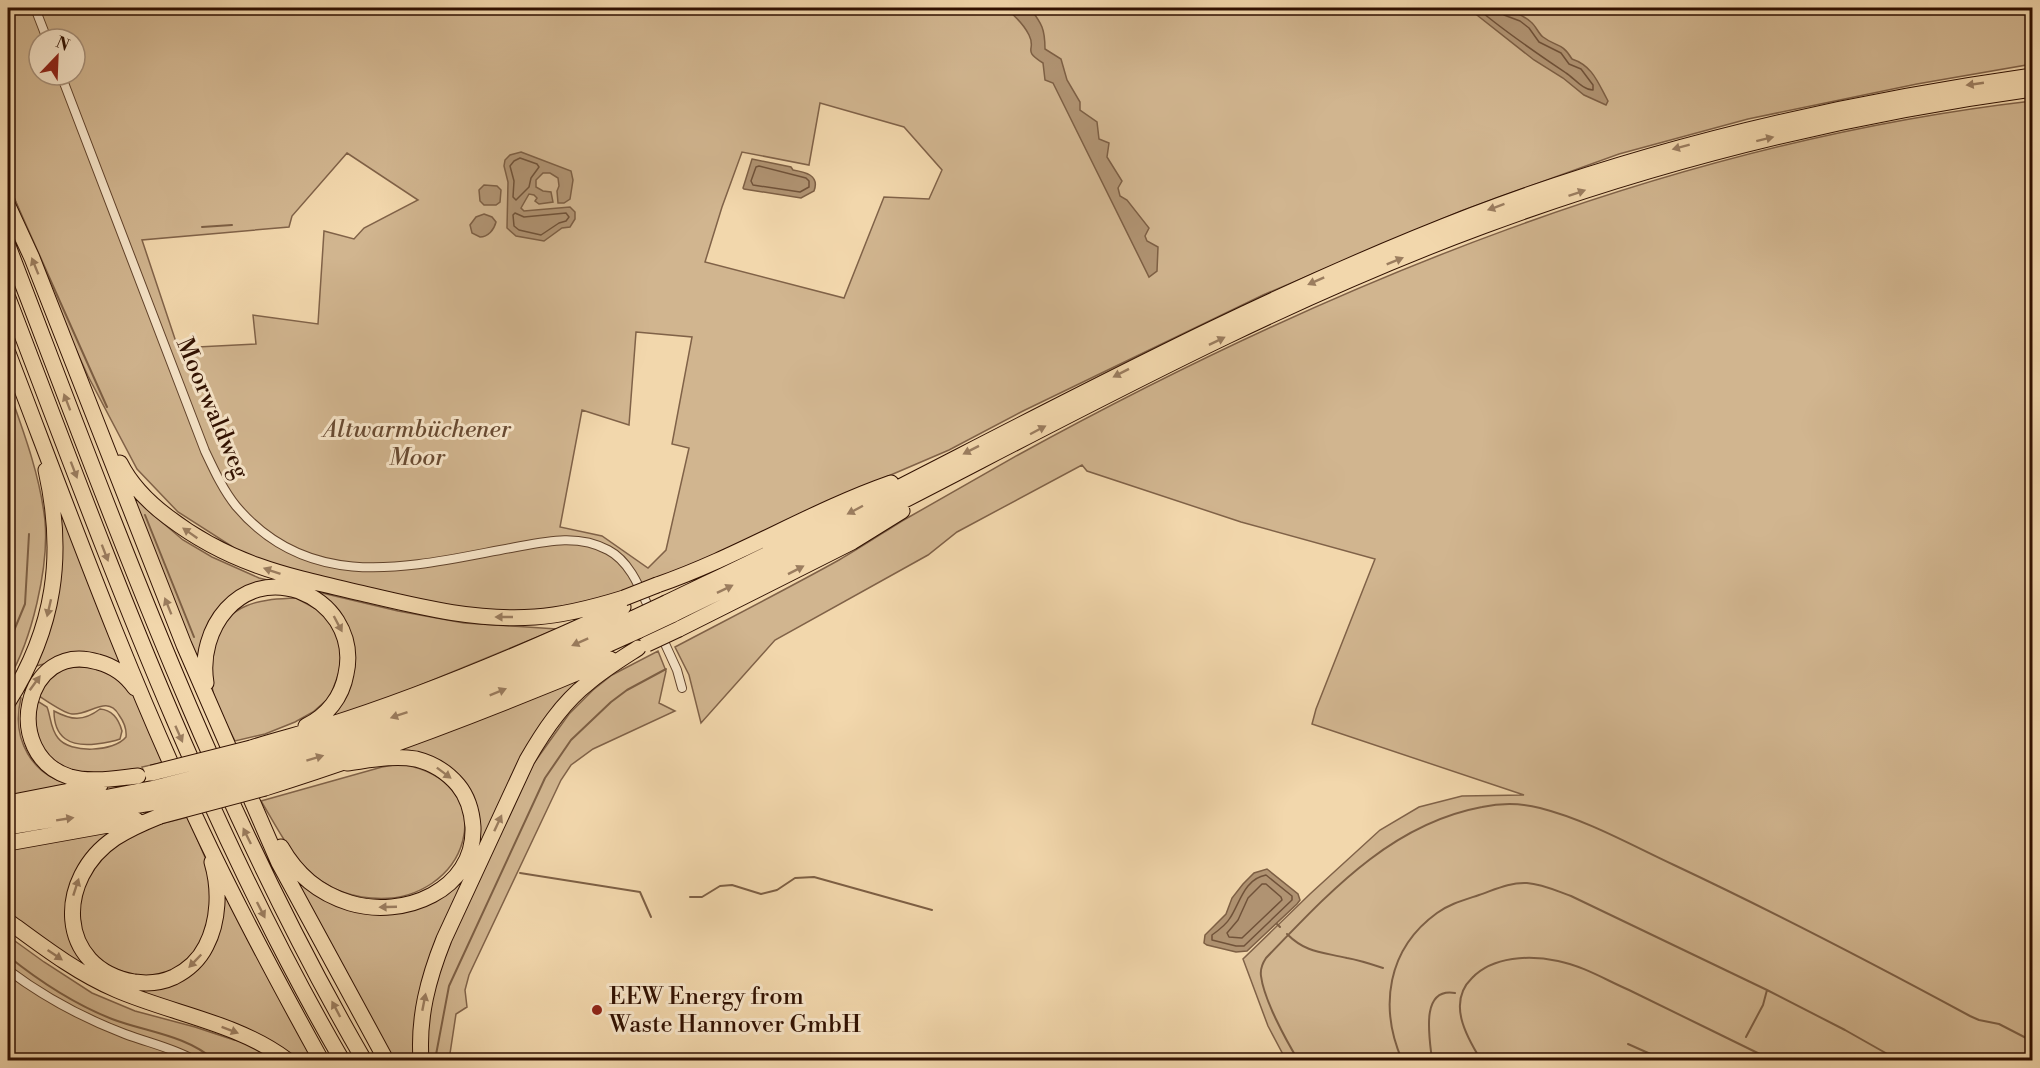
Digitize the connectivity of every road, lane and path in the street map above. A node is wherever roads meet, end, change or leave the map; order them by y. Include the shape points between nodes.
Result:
1 (35, 8) edge
2 (42, 27) edge
3 (2032, 76) edge
4 (66, 87) edge
5 (2032, 89) edge
6 (8, 206) edge
7 (8, 246) edge
8 (8, 298) edge
9 (8, 353) edge
10 (83, 384) junction
11 (36, 426) junction
12 (986, 457) junction
13 (944, 464) junction
14 (134, 572) junction
15 (664, 598) junction
16 (635, 624) junction
17 (682, 688) dead end
18 (208, 698) junction
19 (8, 702) edge
20 (149, 714) junction
21 (268, 743) junction
22 (230, 747) junction
23 (347, 763) junction
24 (257, 769) junction
25 (152, 791) junction
26 (253, 802) junction
27 (8, 803) edge
28 (8, 814) edge
29 (8, 827) edge
30 (200, 828) junction
31 (8, 843) edge
32 (8, 921) edge
33 (8, 970) edge
34 (194, 1060) edge
35 (287, 1060) edge
36 (321, 1060) edge
37 (342, 1060) edge
38 (364, 1060) edge
39 (386, 1060) edge
40 (421, 1060) edge

1 - 2 street
3 -> 13 highway via 1822,112 1658,153 1534,193 1349,266 1242,314
4 - 17 street, Moorwaldweg via 205,451 235,505 258,530 297,553 354,568 405,567 558,540 588,542 609,550 631,573 674,662
12 -> 5 highway via 1248,326 1354,278 1541,205 1663,166 1824,124
10 -> 6 highway
14 -> 7 highway
8 -> 37 highway via 176,729 258,904
9 - 11 highway
16 -> 10 highway via 571,612 535,617 456,614 286,576 242,561 196,537 140,493 125,474
18 -> 10 highway via 143,545
11 -> 19 highway via 53,508 54,577 36,650
11 - 20 highway
15 -> 12 highway via 845,531
16 -> 12 highway, bridge via 679,629 852,542
13 -> 15 highway via 838,519
13 - 15 highway via 861,493 683,576
14 - 22 highway
38 -> 14 highway via 235,810
15 - 16 highway
15 - 16 highway, bridge
16 - 21 highway via 532,649 438,687
23 -> 16 highway via 549,686
16 - 24 highway
40 -> 16 highway via 421,1018 432,969 527,760 540,737
18 -> 21 highway via 204,655 214,624 226,609 263,588 280,587 321,602 346,640 344,684 317,721
18 - 22 highway
25 -> 20 highway via 56,772 33,753 23,713 34,682 44,673 78,658 107,664 122,673
20 - 30 highway
21 - 24 highway
22 - 26 highway
24 -> 23 highway
23 -> 26 highway via 380,758 418,760 436,766 462,790 472,817 472,843 463,866 445,887 425,899 382,908 336,898 301,876
24 - 25 highway, bridge
24 - 25 highway, bridge
25 - 27 highway
25 - 28 highway
29 -> 25 highway
30 -> 25 highway via 217,887 215,921 203,953 182,973 154,983 125,980 99,966 82,946 74,925 72,900 81,874 100,850 124,832
25 - 31 highway
26 - 39 highway via 279,863
30 - 36 highway
32 -> 35 highway via 96,980 249,1037
33 - 34 street via 78,1014

